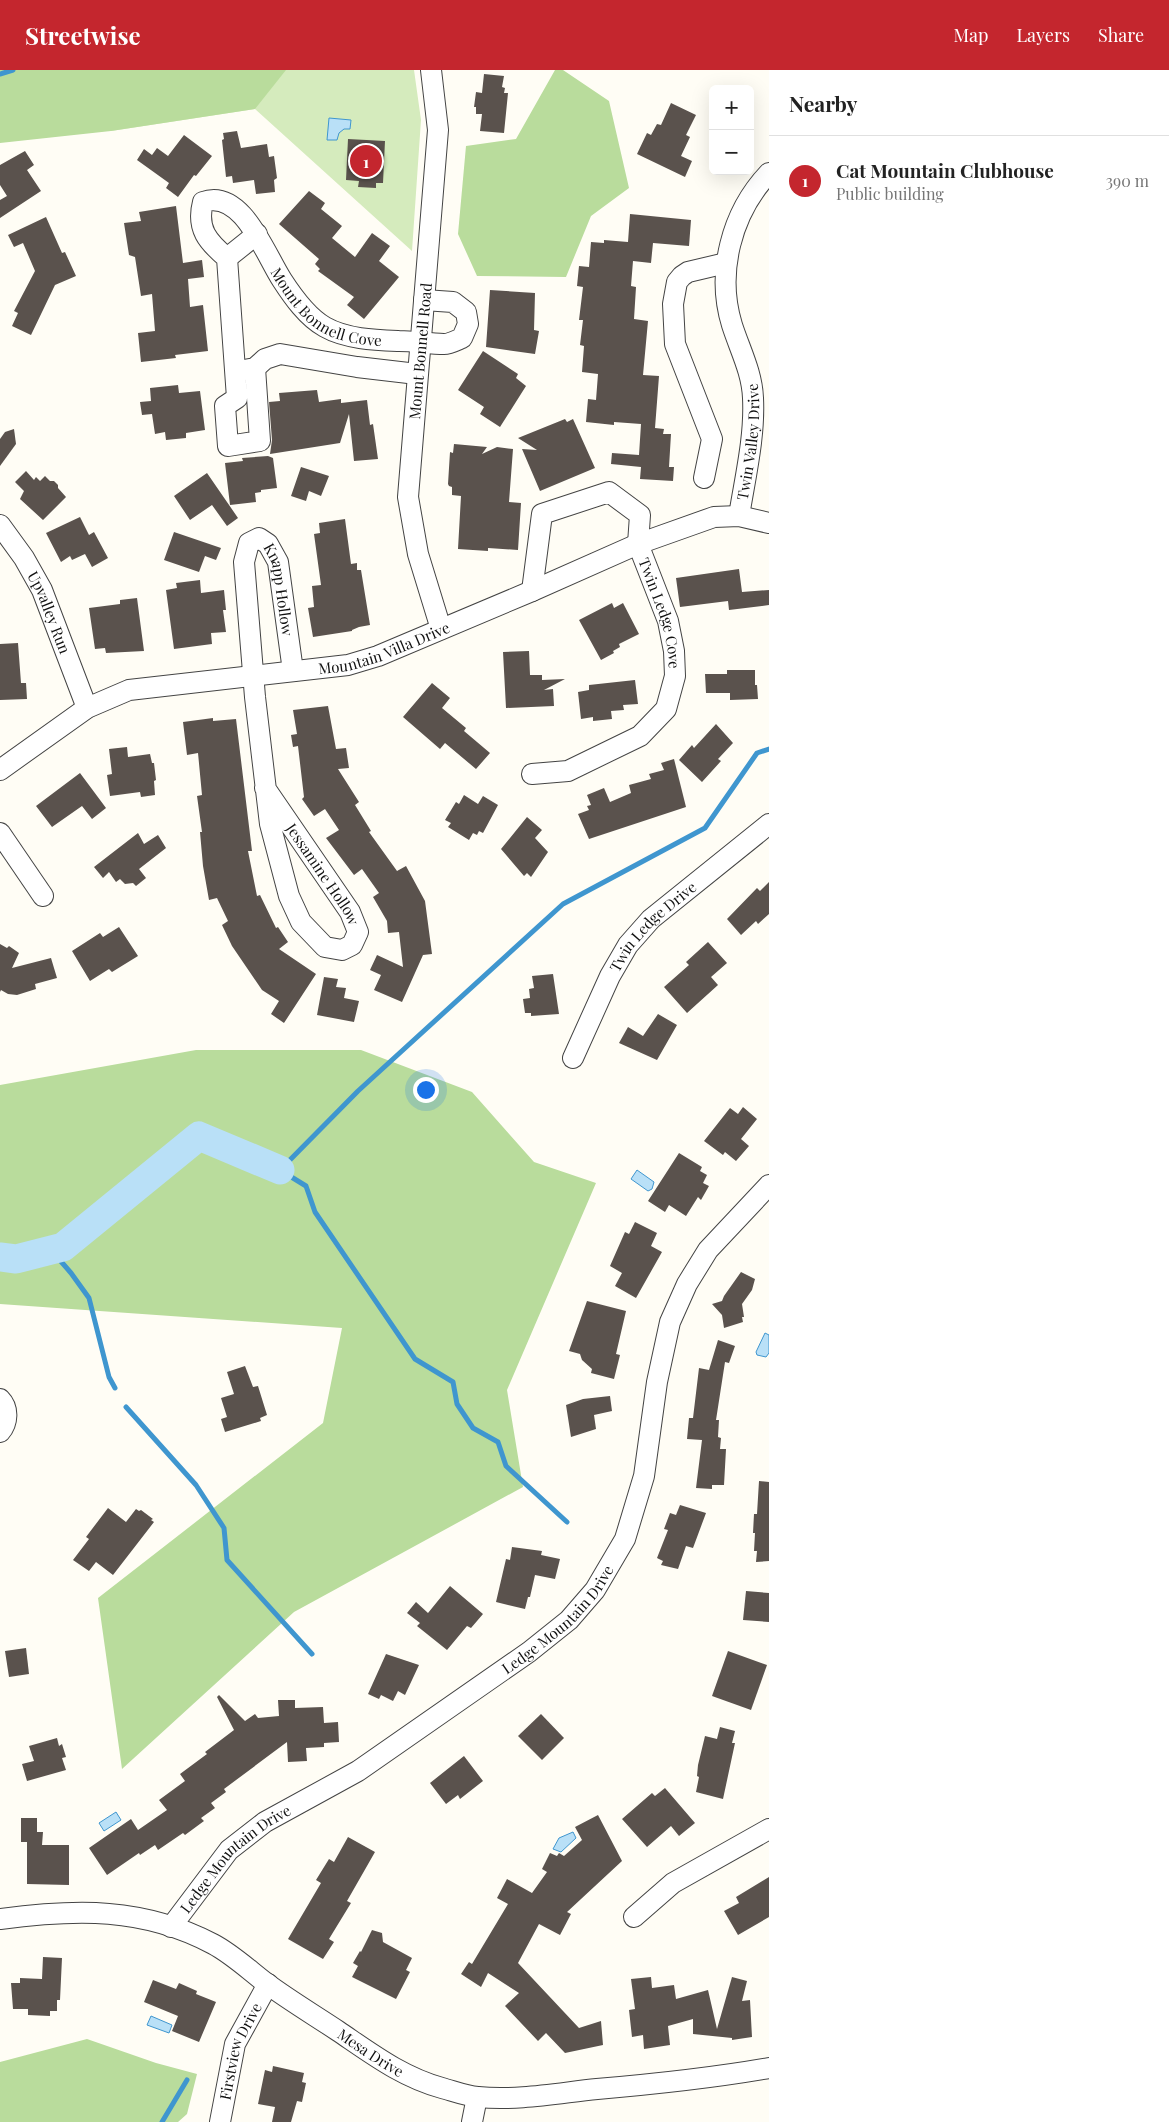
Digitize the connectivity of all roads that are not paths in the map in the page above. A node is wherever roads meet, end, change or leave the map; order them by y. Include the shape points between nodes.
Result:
1 (431, 70) edge
2 (769, 173) edge
3 (258, 234) junction
4 (227, 258) junction
5 (726, 263) junction
6 (424, 300) junction
7 (421, 342) junction
8 (255, 368) junction
9 (234, 371) junction
10 (417, 374) junction
11 (704, 478) dead end
12 (739, 516) junction
13 (769, 523) edge
14 (0, 525) edge
15 (638, 544) junction
16 (532, 591) junction
17 (441, 629) junction
18 (293, 671) junction
19 (252, 675) junction
20 (87, 708) junction
21 (0, 770) edge
22 (532, 774) dead end
23 (265, 788) junction
24 (769, 824) edge
25 (0, 832) edge
26 (43, 896) dead end
27 (573, 1058) dead end
28 (769, 1185) edge
29 (0, 1399) edge
30 (0, 1432) edge
31 (769, 1829) edge
32 (634, 1917) dead end
33 (0, 1919) edge
34 (171, 1927) junction
35 (268, 1984) junction
36 (769, 2068) edge
37 (478, 2097) junction
38 (220, 2122) edge
39 (472, 2122) edge

1 - 6 street, Mount Bonnell Road via 438,130
2 - 5 street, Twin Valley Drive via 743,209 732,235
3 - 4 street
3 - 4 street, Mount Bonnell Cove via 237,210 221,199 203,202 201,224 209,243
3 - 7 street, Mount Bonnell Cove via 282,280 306,311 325,327 351,336
4 - 9 street
5 - 11 street via 682,276 677,282 673,304 675,344 712,439
5 - 12 street, Twin Valley Drive via 726,297 732,325 750,373 753,399
6 - 7 street, Mount Bonnell Road
6 - 7 street via 453,302 466,312 468,324 462,338 446,344
7 - 10 street, Mount Bonnell Road
8 - 9 street
8 - 9 street via 260,441 228,446 225,406 236,398
8 - 10 street via 265,359 280,354
10 - 17 street, Mount Bonnell Road via 408,498 418,554
12 - 13 street, Mountain Villa Drive
12 - 15 street, Mountain Villa Drive via 714,516
14 - 20 street, Upvalley Run via 42,590
15 - 16 street, Mountain Villa Drive
15 - 16 street via 640,515 609,492 542,514
15 - 22 street, Twin Ledge Cove via 668,621 674,651 675,676 666,709 640,736 568,771
16 - 17 street, Mountain Villa Drive
17 - 18 street, Mountain Villa Drive via 348,666
18 - 19 street, Mountain Villa Drive
18 - 19 street, Knapp Hollow via 278,562 268,544 259,538 249,542 244,562
19 - 20 street, Mountain Villa Drive via 130,690
19 - 23 street, Jessamine Hollow
20 - 21 street, Mountain Villa Drive
23 - 23 street, Jessamine Hollow via 270,824 289,896 301,922 325,947 342,950 352,945 358,932 350,912
24 - 27 street, Twin Ledge Drive via 651,919 628,945 610,976
25 - 26 street
28 - 34 street, Ledge Mountain Drive via 708,1250 673,1314 657,1382 644,1476 625,1539 595,1590 569,1620 529,1652 358,1771 265,1822 229,1850
29 - 30 street via 7,1413 5,1426
31 - 32 street via 673,1883
33 - 34 street, Mesa Drive via 86,1912 122,1914
34 - 35 street, Mesa Drive via 216,1945
35 - 37 street, Mesa Drive via 400,2073 440,2088
35 - 38 street, Firstview Drive via 236,2044
36 - 37 street, Mesa Drive via 684,2081
37 - 39 street

